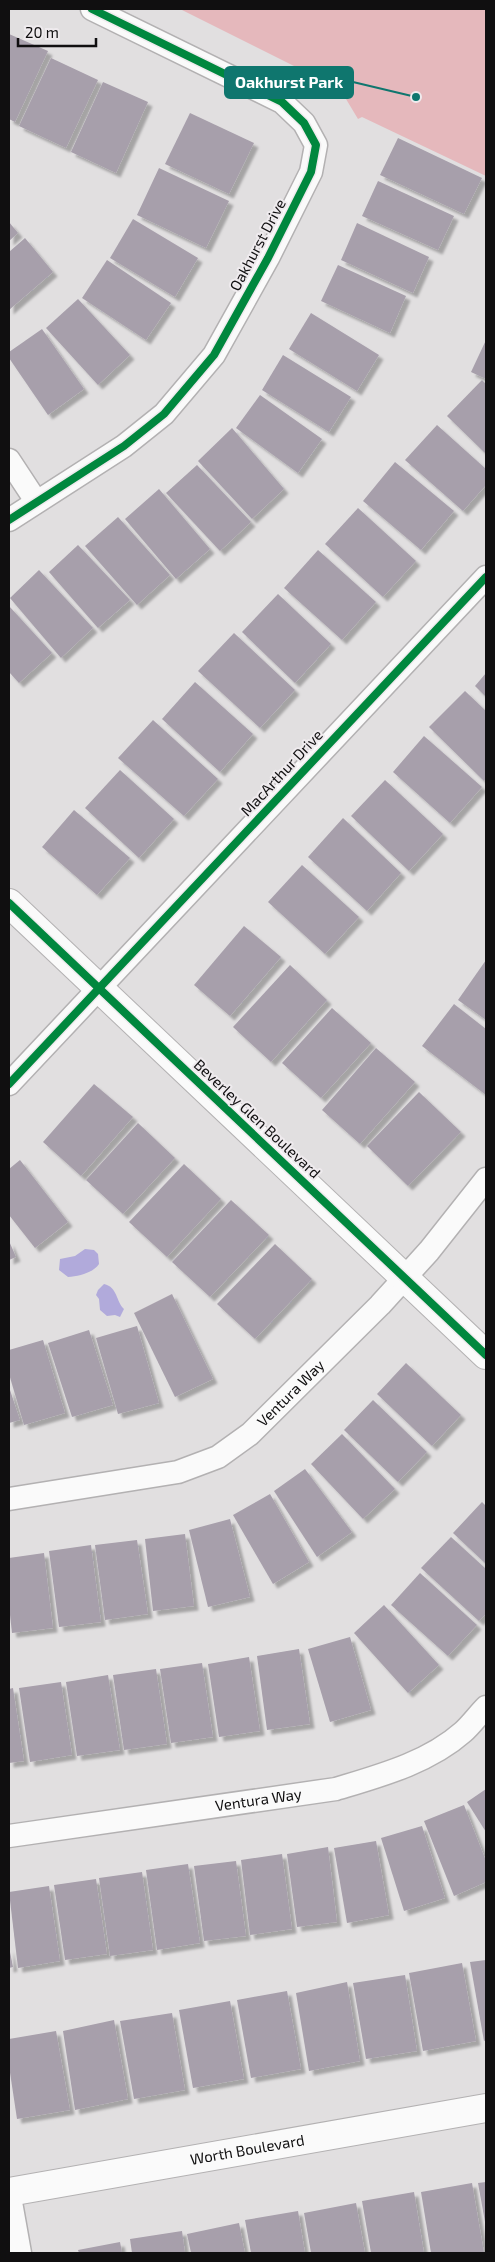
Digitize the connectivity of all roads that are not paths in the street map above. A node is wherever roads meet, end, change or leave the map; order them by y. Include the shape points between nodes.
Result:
1 (92, 9) edge
2 (9, 460) edge
3 (36, 501) junction
4 (9, 520) edge
5 (486, 577) edge
6 (9, 903) edge
7 (98, 988) junction
8 (9, 1084) edge
9 (486, 1180) edge
10 (404, 1277) junction
11 (486, 1355) edge
12 (9, 1499) edge
13 (486, 1707) edge
14 (9, 1836) edge
15 (486, 2108) edge
16 (9, 2192) edge
17 (20, 2253) edge

1 - 3 street, Oakhurst Drive via 282,102 304,123 316,145 311,172 214,356 164,414 124,446
2 - 3 street
3 - 4 street, Oakhurst Drive
5 - 7 street, MacArthur Drive
6 - 7 street, Beverley Glen Boulevard
7 - 8 street, MacArthur Drive
7 - 10 street, Beverley Glen Boulevard
9 - 10 street, Ventura Way
10 - 11 street, Beverley Glen Boulevard
10 - 12 street, Ventura Way via 250,1434 218,1457 178,1472
13 - 14 street, Ventura Way via 462,1733 433,1753 387,1774 336,1789
15 - 16 street, Worth Boulevard
16 - 17 street

